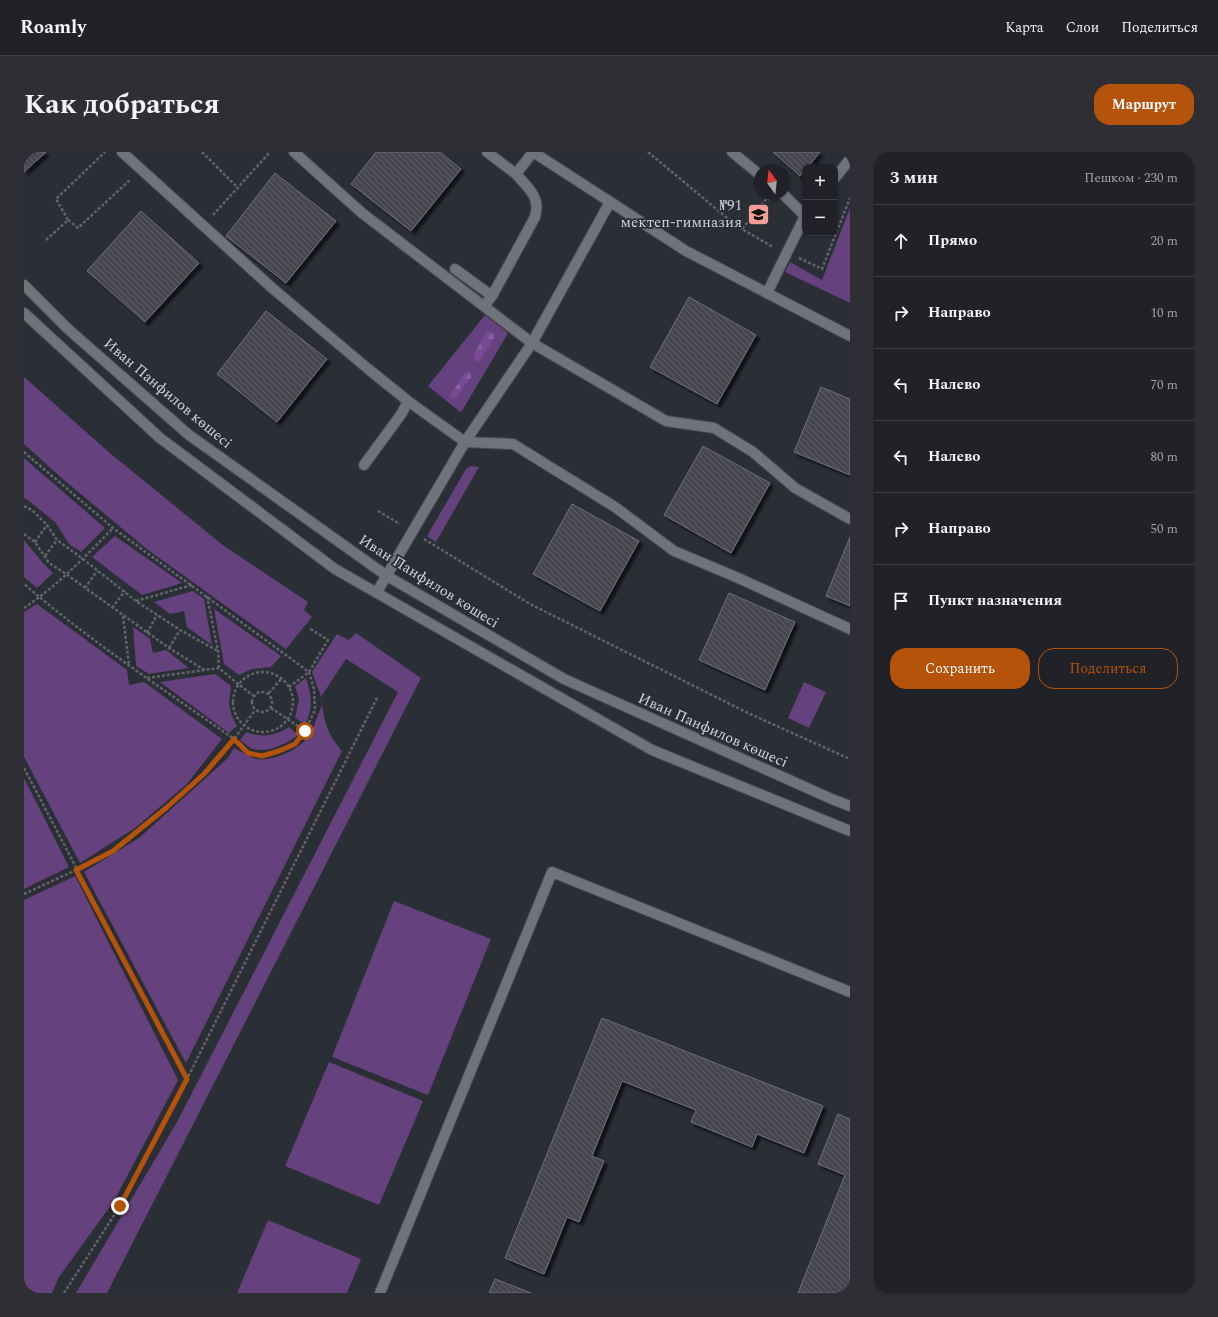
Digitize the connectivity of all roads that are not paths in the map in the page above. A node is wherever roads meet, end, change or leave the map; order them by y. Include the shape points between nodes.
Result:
1 (122, 152) edge
2 (294, 152) edge
3 (487, 152) edge
4 (533, 152) edge
5 (732, 152) edge
6 (850, 159) edge
7 (754, 170) edge
8 (516, 174) junction
9 (838, 174) edge
10 (789, 200) edge
11 (610, 202) junction
12 (802, 213) edge
13 (802, 222) edge
14 (455, 269) dead end
15 (24, 285) edge
16 (767, 293) junction
17 (492, 296) junction
18 (484, 306) junction
19 (24, 313) edge
20 (850, 336) edge
21 (532, 343) junction
22 (408, 401) junction
23 (465, 442) junction
24 (364, 465) dead end
25 (850, 519) edge
26 (387, 576) junction
27 (377, 592) junction
28 (850, 629) edge
29 (850, 806) edge
30 (850, 830) edge
31 (850, 992) edge
32 (380, 1293) edge

1 - 22 street via 272,288
2 - 18 street via 362,213
3 - 8 street
4 - 8 street
4 - 11 street
5 - 7 street
6 - 9 street
8 - 17 street via 536,198 538,208
10 - 12 street
11 - 16 street via 686,251
11 - 21 street
13 - 16 street
14 - 17 street
15 - 26 street, Иван Панфилов көшесі via 68,329 189,434
16 - 20 street
17 - 18 street
18 - 21 street
19 - 27 street via 160,438 335,569
21 - 23 street
21 - 25 street via 666,421 714,428 753,452 794,488
22 - 23 street
22 - 24 street
23 - 26 street
23 - 28 street via 513,444 616,507 674,551
26 - 27 street
26 - 29 street, Иван Панфилов көшесі via 564,679
27 - 30 street via 652,750
31 - 32 street via 552,872

